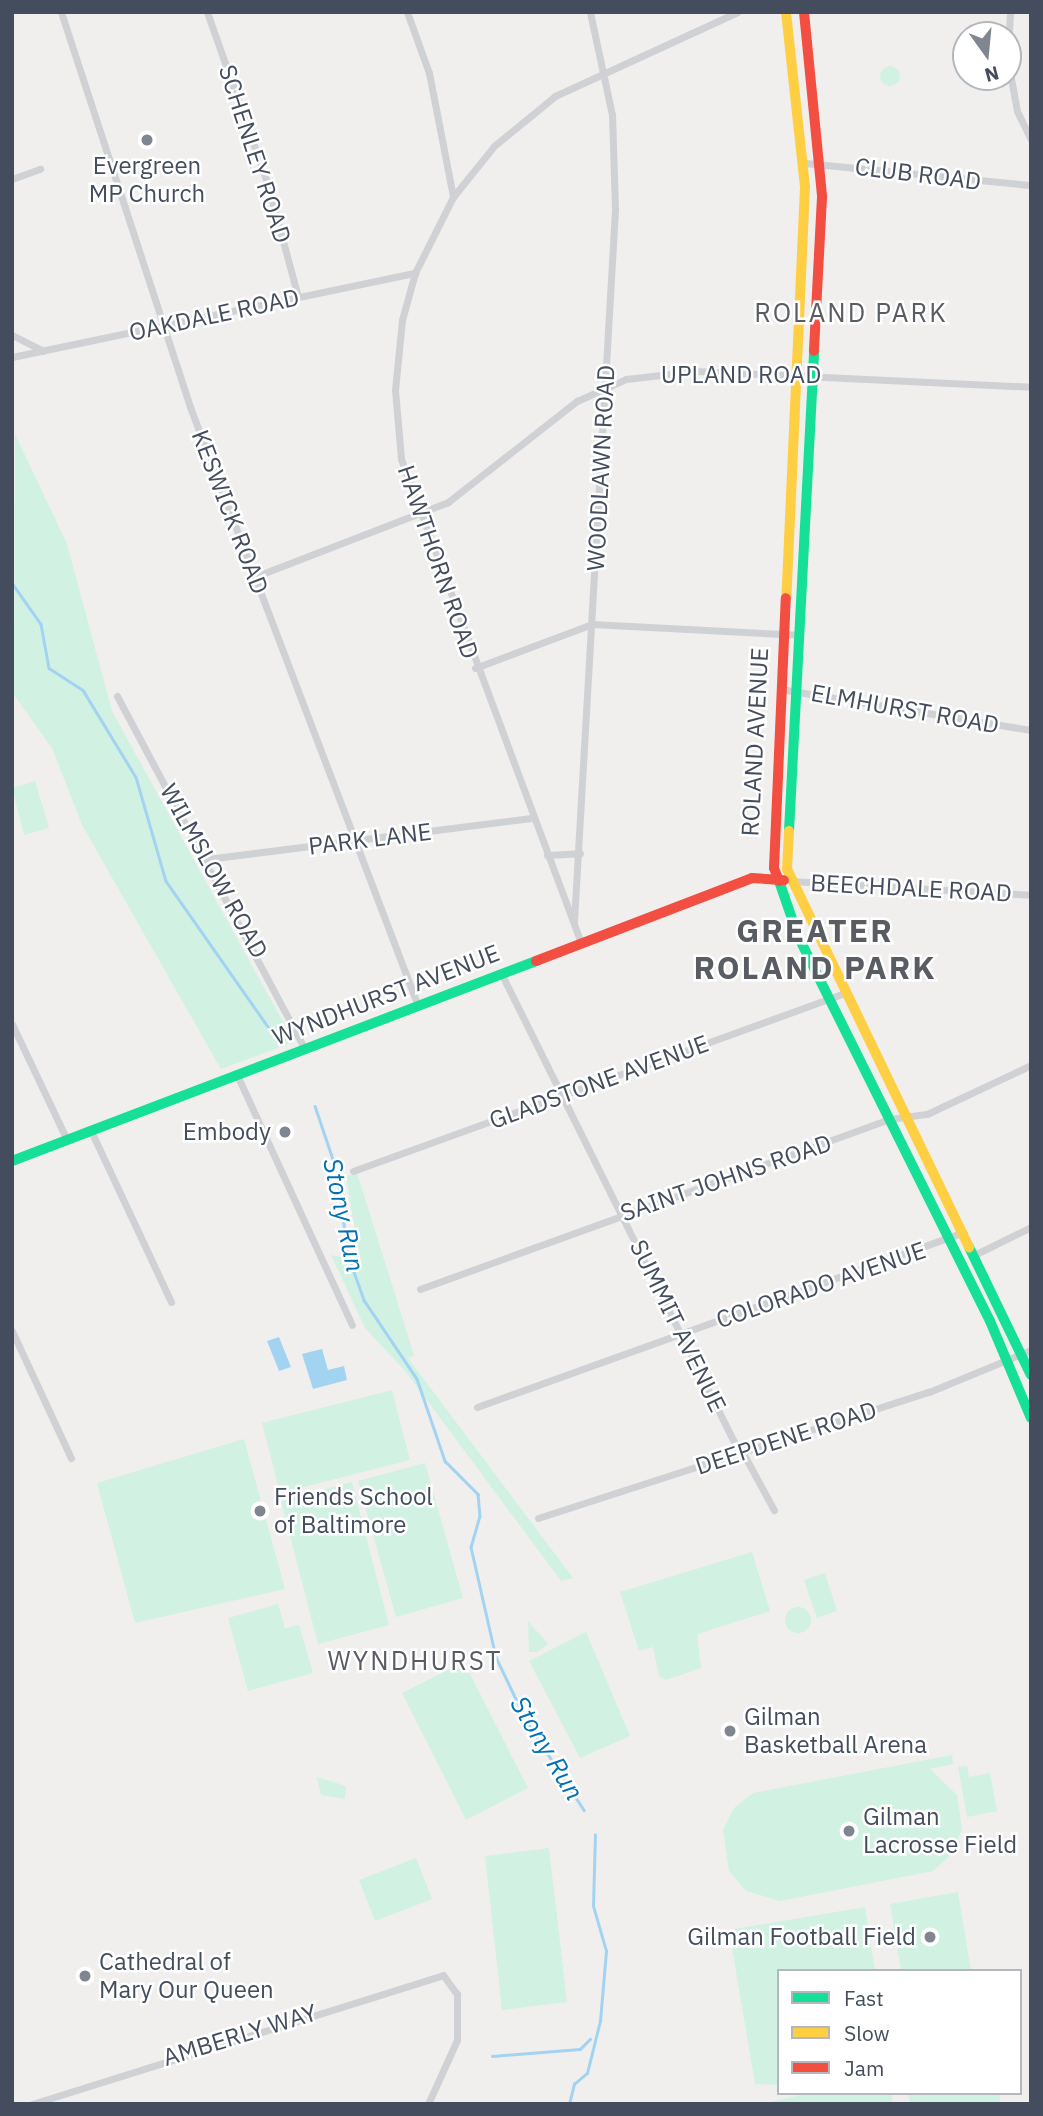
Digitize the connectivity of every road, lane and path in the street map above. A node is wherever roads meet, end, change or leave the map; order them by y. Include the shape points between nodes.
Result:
1 (61, 12) edge
2 (207, 12) edge
3 (407, 12) edge
4 (590, 12) edge
5 (738, 12) edge
6 (786, 12) edge
7 (804, 12) edge
8 (1017, 12) edge
9 (1009, 15) edge
10 (604, 71) junction
11 (1012, 91) edge
12 (1031, 140) edge
13 (805, 163) junction
14 (822, 163) junction
15 (40, 169) dead end
16 (12, 179) edge
17 (1031, 186) edge
18 (453, 197) junction
19 (415, 273) junction
20 (298, 297) junction
21 (162, 326) junction
22 (12, 335) edge
23 (43, 351) junction
24 (12, 358) edge
25 (796, 374) junction
26 (813, 375) junction
27 (606, 384) junction
28 (1031, 387) edge
29 (418, 516) junction
30 (254, 577) junction
31 (592, 624) junction
32 (781, 634) junction
33 (799, 635) junction
34 (475, 668) junction
35 (779, 689) junction
36 (796, 691) junction
37 (117, 696) dead end
38 (1031, 730) edge
39 (533, 818) junction
40 (356, 839) junction
41 (580, 853) junction
42 (547, 855) junction
43 (208, 859) junction
44 (777, 879) junction
45 (790, 881) junction
46 (1031, 895) edge
47 (574, 925) junction
48 (581, 943) junction
49 (501, 973) junction
50 (845, 993) junction
51 (830, 999) junction
52 (418, 1006) junction
53 (12, 1024) edge
54 (305, 1049) junction
55 (1031, 1065) edge
56 (237, 1075) junction
57 (562, 1093) junction
58 (890, 1119) junction
59 (908, 1119) junction
60 (91, 1131) junction
61 (67, 1140) junction
62 (12, 1161) edge
63 (353, 1171) dead end
64 (622, 1214) junction
65 (1031, 1227) edge
66 (965, 1231) junction
67 (950, 1239) junction
68 (977, 1254) junction
69 (961, 1261) junction
70 (420, 1289) dead end
71 (171, 1302) dead end
72 (352, 1325) dead end
73 (12, 1331) edge
74 (681, 1334) junction
75 (1026, 1352) edge
76 (1007, 1361) junction
77 (1031, 1375) edge
78 (477, 1407) dead end
79 (1031, 1418) edge
80 (742, 1453) junction
81 (71, 1458) dead end
82 (774, 1510) dead end
83 (538, 1518) dead end
84 (32, 2104) edge
85 (428, 2104) edge

1 - 21 street, KESWICK ROAD via 143,248
2 - 20 street, SCHENLEY ROAD via 267,182
3 - 18 street via 429,73
4 - 10 street, WOODLAWN ROAD
5 - 10 street
6 - 13 main road, ROLAND AVENUE
7 - 14 main road, ROLAND AVENUE
8 - 9 street
10 - 18 street via 525,118
10 - 27 street, WOODLAWN ROAD via 615,196
11 - 12 street
13 - 14 street, CLUB ROAD
13 - 25 main road, ROLAND AVENUE
14 - 17 street, CLUB ROAD
14 - 26 main road, ROLAND AVENUE
15 - 16 street
18 - 19 street, HAWTHORN ROAD
19 - 20 street, OAKDALE ROAD
19 - 29 street, HAWTHORN ROAD via 395,390 401,459
20 - 21 street, OAKDALE ROAD
21 - 23 street, OAKDALE ROAD
21 - 30 street, KESWICK ROAD
22 - 23 street
23 - 24 street, OAKDALE ROAD
25 - 26 street, UPLAND ROAD
25 - 27 street, UPLAND ROAD via 696,371
25 - 32 main road, ROLAND AVENUE
26 - 28 street, UPLAND ROAD
26 - 33 main road, ROLAND AVENUE
27 - 29 street, UPLAND ROAD via 564,410 474,485
27 - 31 street, WOODLAWN ROAD
29 - 30 street, UPLAND ROAD
29 - 34 street, HAWTHORN ROAD
30 - 40 street, KESWICK ROAD
31 - 32 street
31 - 34 street
31 - 41 street, WOODLAWN ROAD
32 - 33 street
32 - 35 main road, ROLAND AVENUE
33 - 36 main road, ROLAND AVENUE
34 - 39 street, HAWTHORN ROAD
35 - 36 street, ELMHURST ROAD
35 - 44 main road, ROLAND AVENUE via 771,835
36 - 38 street, ELMHURST ROAD
36 - 45 main road, ROLAND AVENUE
37 - 43 street, WILMSLOW ROAD
39 - 40 street, PARK LANE
39 - 42 street, HAWTHORN ROAD
40 - 43 street, PARK LANE
40 - 52 street, KESWICK ROAD
41 - 42 street
41 - 47 street, WOODLAWN ROAD
42 - 47 street, HAWTHORN ROAD
43 - 54 street, WILMSLOW ROAD
44 - 45 main road, WYNDHURST AVENUE
44 - 48 main road, WYNDHURST AVENUE via 752,878
44 - 51 main road, ROLAND AVENUE
45 - 46 street, BEECHDALE ROAD
45 - 50 main road, ROLAND AVENUE
47 - 48 street, HAWTHORN ROAD
48 - 49 main road, WYNDHURST AVENUE
49 - 52 main road, WYNDHURST AVENUE
49 - 57 street, SUMMIT AVENUE
50 - 51 street, GLADSTONE AVENUE
50 - 59 main road, ROLAND AVENUE
51 - 57 street, GLADSTONE AVENUE
51 - 58 main road, ROLAND AVENUE
52 - 54 main road, WYNDHURST AVENUE
53 - 61 street
54 - 56 main road, WYNDHURST AVENUE
55 - 59 street, SAINT JOHNS ROAD
56 - 60 main road, WYNDHURST AVENUE
56 - 72 street
57 - 63 street, GLADSTONE AVENUE
57 - 64 street, SUMMIT AVENUE
58 - 59 street, SAINT JOHNS ROAD
58 - 64 street, SAINT JOHNS ROAD
58 - 67 main road, ROLAND AVENUE
59 - 66 main road, ROLAND AVENUE
60 - 61 main road, WYNDHURST AVENUE
60 - 71 street
61 - 62 main road, WYNDHURST AVENUE
64 - 70 street, SAINT JOHNS ROAD
64 - 74 street, SUMMIT AVENUE
65 - 68 street
66 - 67 street, COLORADO AVENUE
66 - 68 main road, ROLAND AVENUE
67 - 69 main road, ROLAND AVENUE
67 - 74 street, COLORADO AVENUE
68 - 69 street
68 - 75 main road, ROLAND AVENUE
69 - 76 main road, ROLAND AVENUE
73 - 81 street
74 - 78 street, COLORADO AVENUE
74 - 80 street, SUMMIT AVENUE
75 - 76 street, DEEPDENE ROAD
75 - 77 main road, ROLAND AVENUE
76 - 79 main road, ROLAND AVENUE
76 - 80 street, DEEPDENE ROAD
80 - 82 street, SUMMIT AVENUE
80 - 83 street, DEEPDENE ROAD
84 - 85 street, AMBERLY WAY via 234,2036 449,1976 457,1994 457,2040

